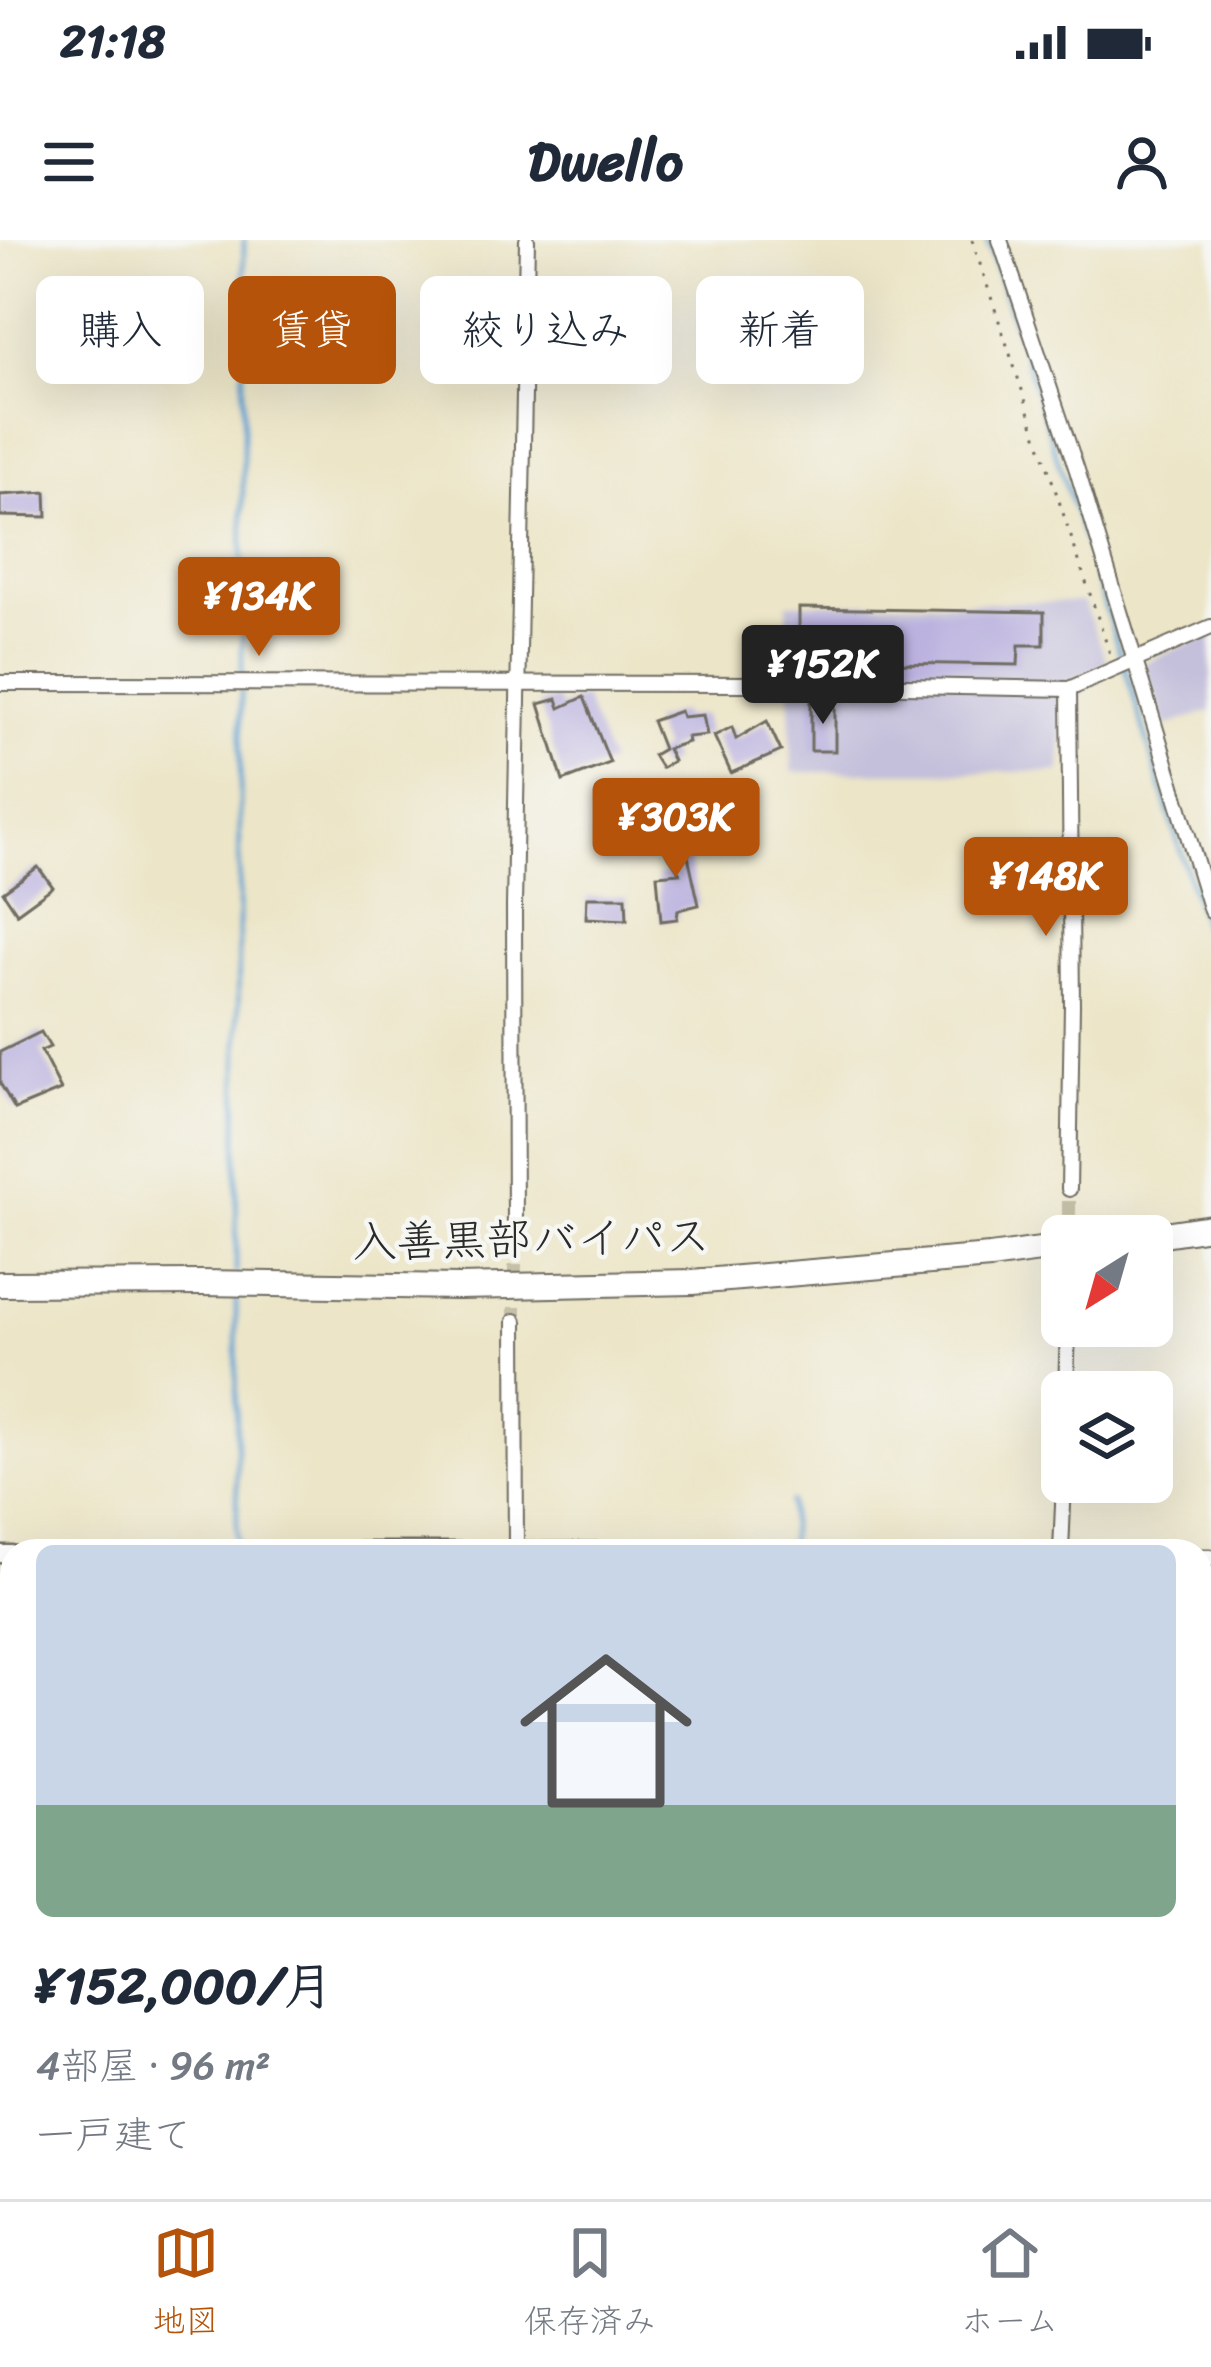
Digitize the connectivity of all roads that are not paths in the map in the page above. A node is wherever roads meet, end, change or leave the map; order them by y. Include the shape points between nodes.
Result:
1 (527, 240) edge
2 (1000, 240) edge
3 (1211, 627) edge
4 (1136, 660) junction
5 (0, 683) edge
6 (518, 683) junction
7 (1069, 689) junction
8 (1211, 911) edge
9 (1069, 1189) tunnel mouth
10 (1211, 1227) edge
11 (515, 1231) tunnel mouth
12 (1173, 1233) edge
13 (1041, 1250) edge
14 (0, 1284) edge
15 (514, 1321) tunnel mouth
16 (1063, 1503) edge
17 (516, 1539) edge
18 (1062, 1539) edge

1 - 6 street
2 - 4 street
3 - 4 street
4 - 7 street
4 - 8 street
5 - 6 street
6 - 7 street
6 - 11 street
7 - 9 street
10 - 12 highway
13 - 14 highway, 入善黒部バイパス via 692,1282
15 - 17 street
16 - 18 street

